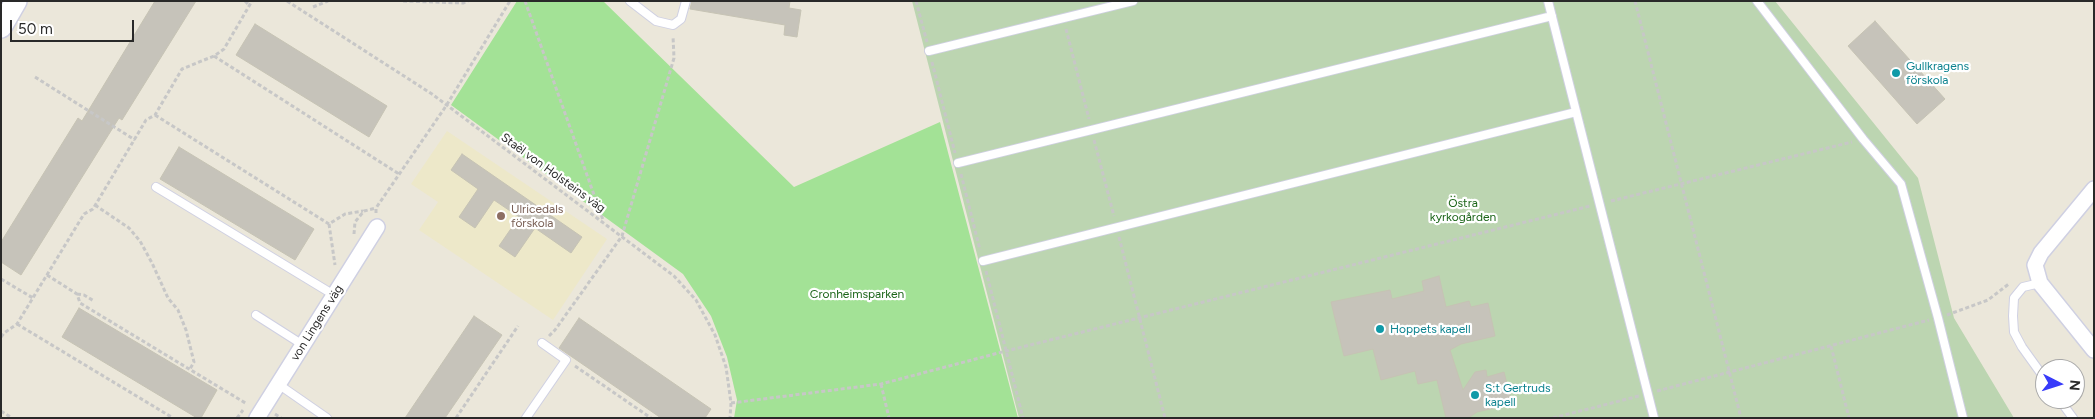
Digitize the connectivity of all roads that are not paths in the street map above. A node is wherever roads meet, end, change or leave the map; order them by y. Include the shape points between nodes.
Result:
1 (16, 1) edge
2 (630, 1) edge
3 (686, 1) edge
4 (1133, 1) edge
5 (1548, 1) edge
6 (1757, 1) edge
7 (1552, 16) junction
8 (3, 24) edge
9 (929, 51) road end
10 (1576, 112) junction
11 (958, 163) road end
12 (156, 188) dead end
13 (2094, 188) edge
14 (377, 227) road end
15 (983, 261) road end
16 (2040, 283) junction
17 (334, 295) junction
18 (256, 315) dead end
19 (542, 343) road end
20 (303, 345) junction
21 (2094, 350) edge
22 (2035, 365) edge
23 (278, 384) junction
24 (257, 418) edge
25 (327, 418) edge
26 (526, 418) edge
27 (1654, 418) edge
28 (1963, 418) edge

1 - 8 main road
2 - 3 lane via 656,21 672,25 681,20
4 - 9 lane
5 - 7 lane
6 - 28 lane via 1900,184
7 - 10 lane
7 - 11 lane
10 - 15 lane
10 - 27 lane
12 - 17 lane
13 - 16 street via 2041,253 2035,265
14 - 17 street, von Lingens väg
16 - 21 street
16 - 22 lane via 2023,287 2014,298 2014,332
17 - 20 street, von Lingens väg
18 - 20 lane
19 - 26 lane via 566,360
20 - 23 street, von Lingens väg
23 - 24 street, von Lingens väg
23 - 25 lane

